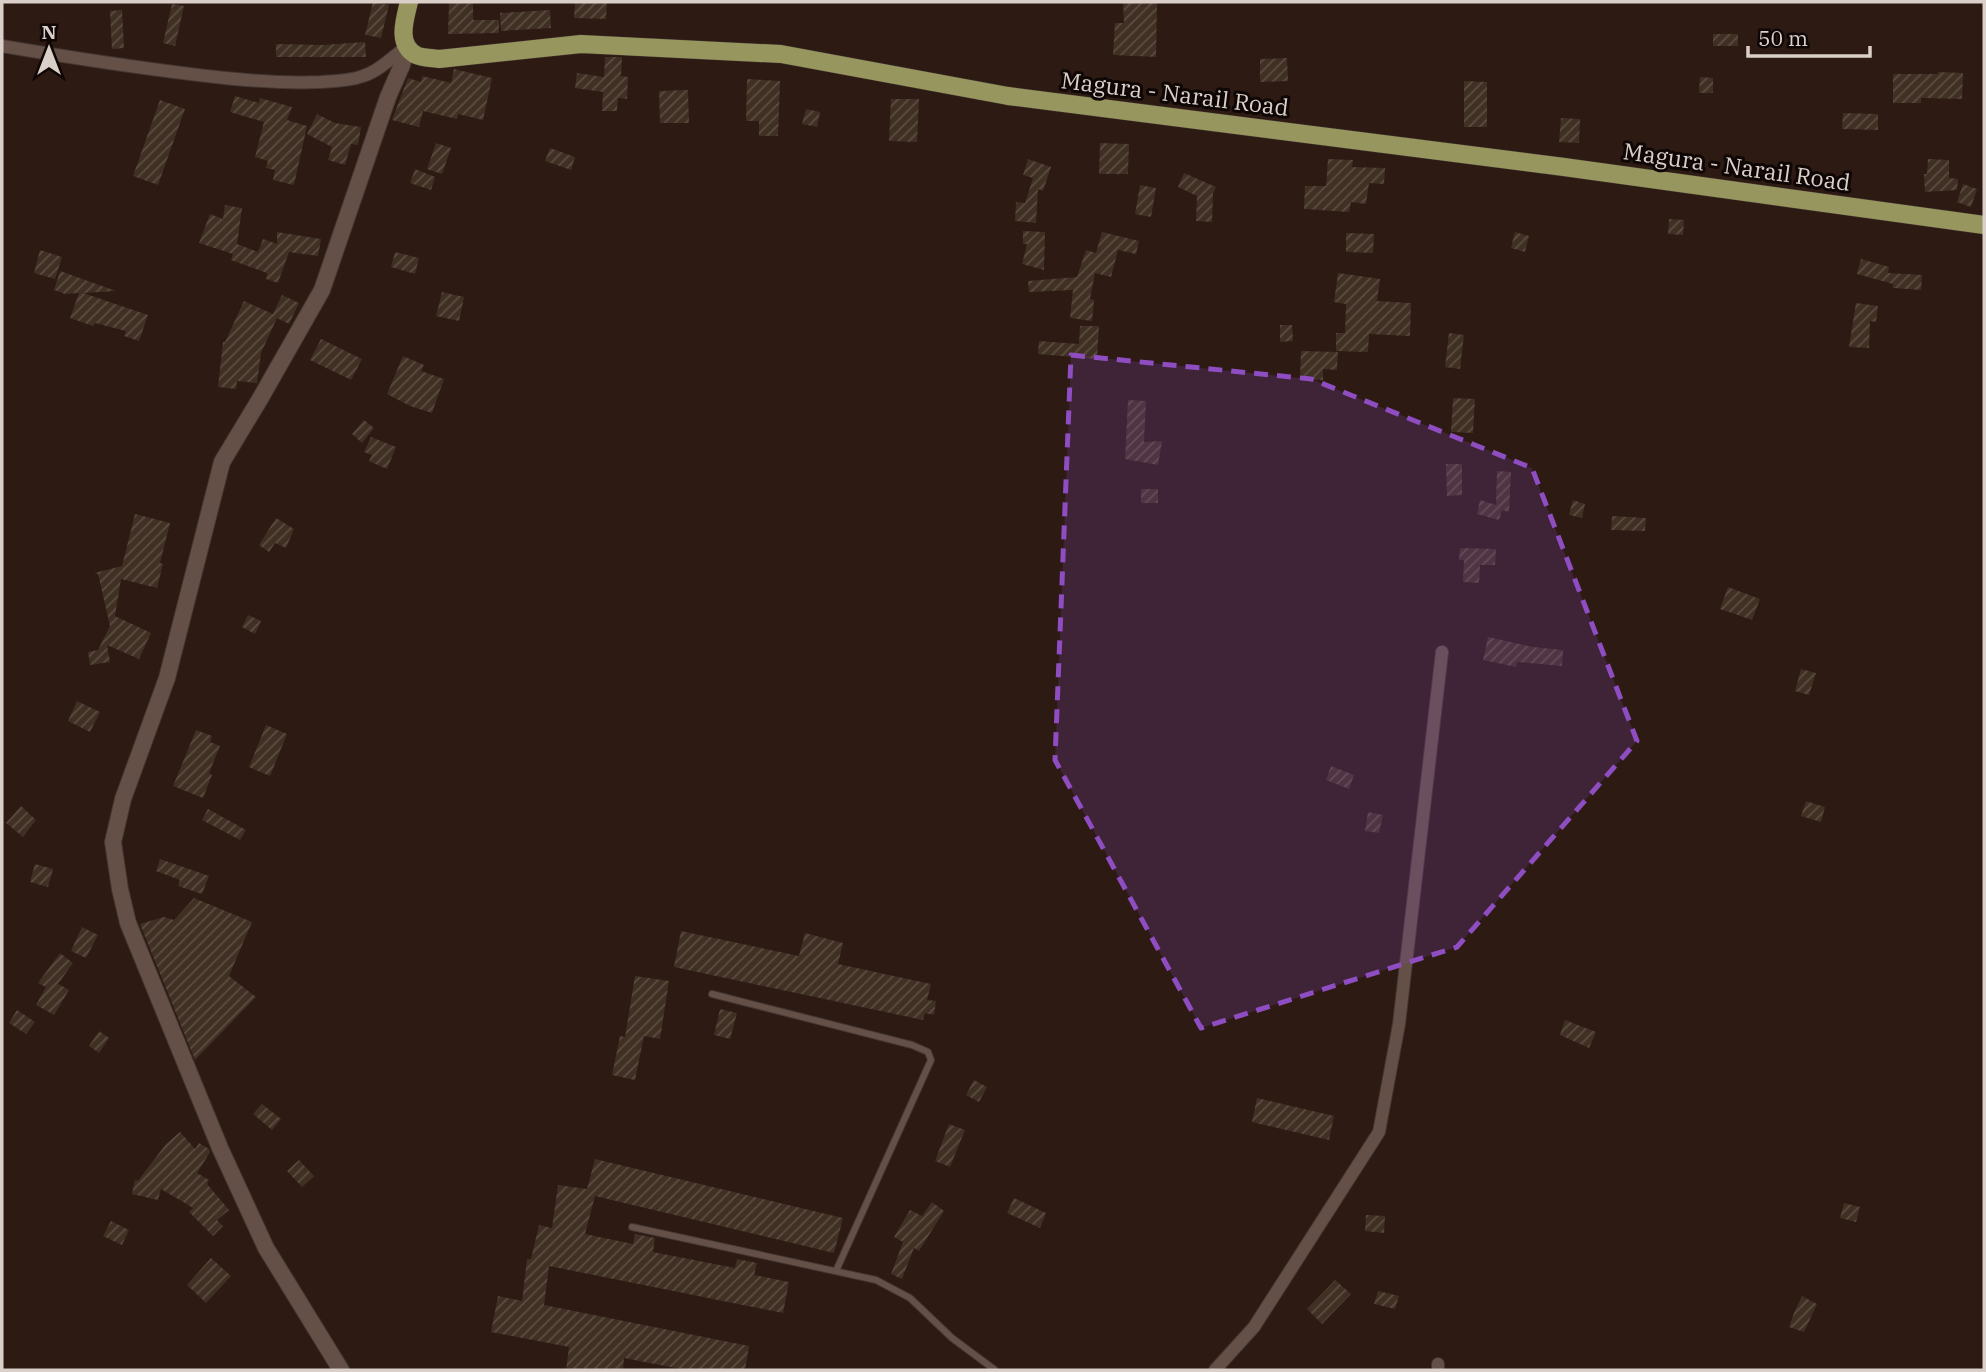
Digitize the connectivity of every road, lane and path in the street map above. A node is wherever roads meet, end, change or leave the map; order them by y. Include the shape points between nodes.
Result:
1 (409, 2) edge
2 (2, 46) edge
3 (407, 46) junction
4 (1984, 225) edge
5 (1442, 652) dead end
6 (712, 994) dead end
7 (632, 1227) dead end
8 (836, 1271) junction
9 (341, 1370) edge
10 (995, 1370) edge
11 (1215, 1370) edge

1 - 3 main road via 403,36
2 - 3 street via 261,83 364,76
3 - 4 main road, Magura - Narail Road via 417,55 439,59 581,44 781,54 1008,96
3 - 9 street via 322,290 222,463 167,678 123,799 113,842 128,923 220,1148 266,1248
5 - 11 street via 1399,1024 1380,1132 1254,1328
6 - 8 lane via 928,1052 931,1060
7 - 8 lane
8 - 10 lane via 876,1280 911,1298 952,1338

